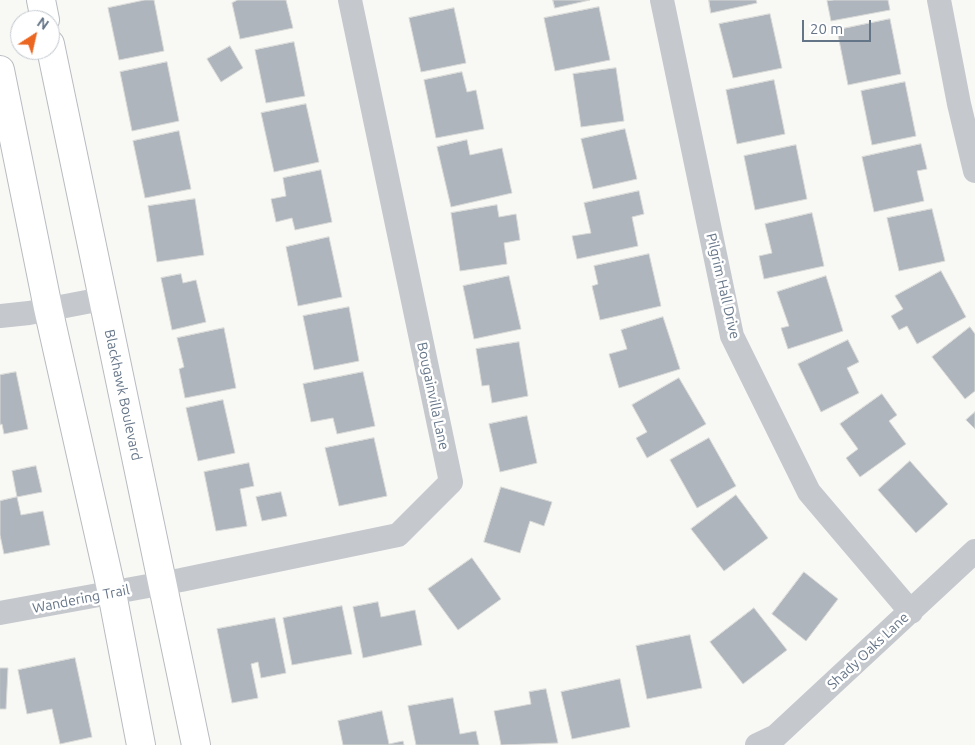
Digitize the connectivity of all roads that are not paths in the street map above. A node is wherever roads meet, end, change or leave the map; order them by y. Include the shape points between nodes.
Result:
1 (350, 0) edge
2 (662, 0) edge
3 (939, 0) edge
4 (53, 60) edge
5 (0, 70) edge
6 (975, 171) edge
7 (102, 299) junction
8 (48, 308) junction
9 (0, 316) edge
10 (975, 551) edge
11 (162, 583) junction
12 (112, 593) junction
13 (911, 612) junction
14 (0, 613) edge
15 (141, 745) edge
16 (196, 745) edge
17 (757, 745) edge

1 - 11 street, Bougainvilla Lane via 452,482 398,535
2 - 13 street, Pilgrim Hall Drive via 732,336 808,492
3 - 6 street
4 - 7 main road, Blackhawk Boulevard
5 - 8 main road
7 - 8 street
7 - 11 main road, Blackhawk Boulevard
8 - 9 street
8 - 12 main road
10 - 13 street, Shady Oaks Lane
11 - 12 street, Wandering Trail
11 - 16 main road, Blackhawk Boulevard
12 - 14 street, Wandering Trail
12 - 15 main road
13 - 17 street, Shady Oaks Lane via 776,736

